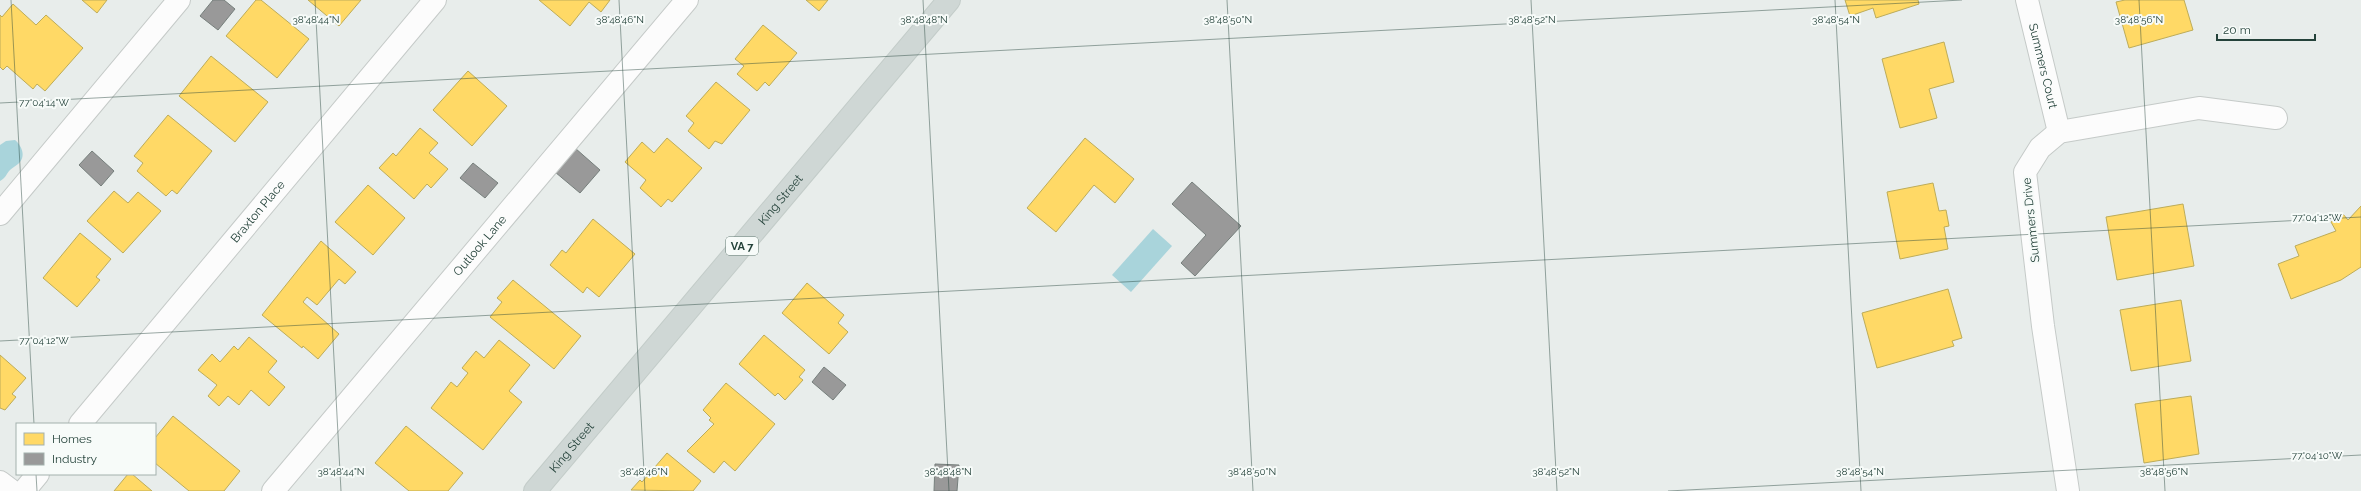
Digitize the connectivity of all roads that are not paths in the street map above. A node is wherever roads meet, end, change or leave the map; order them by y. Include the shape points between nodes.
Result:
1 (179, 0) edge
2 (435, 0) edge
3 (687, 0) edge
4 (949, 0) edge
5 (2027, 0) edge
6 (2276, 118) dead end
7 (2059, 132) junction
8 (0, 214) edge
9 (81, 423) edge
10 (37, 475) edge
11 (0, 482) edge
12 (12, 491) edge
13 (24, 491) edge
14 (273, 491) edge
15 (535, 491) edge
16 (2068, 491) edge

1 - 8 street
2 - 9 street, Braxton Place
3 - 14 street, Outlook Lane
4 - 15 main road, King Street / VA 7
5 - 7 street, Summers Court
6 - 7 street via 2199,108
7 - 16 street, Summers Drive via 2040,148 2025,172 2043,326
10 - 13 street
11 - 12 street

